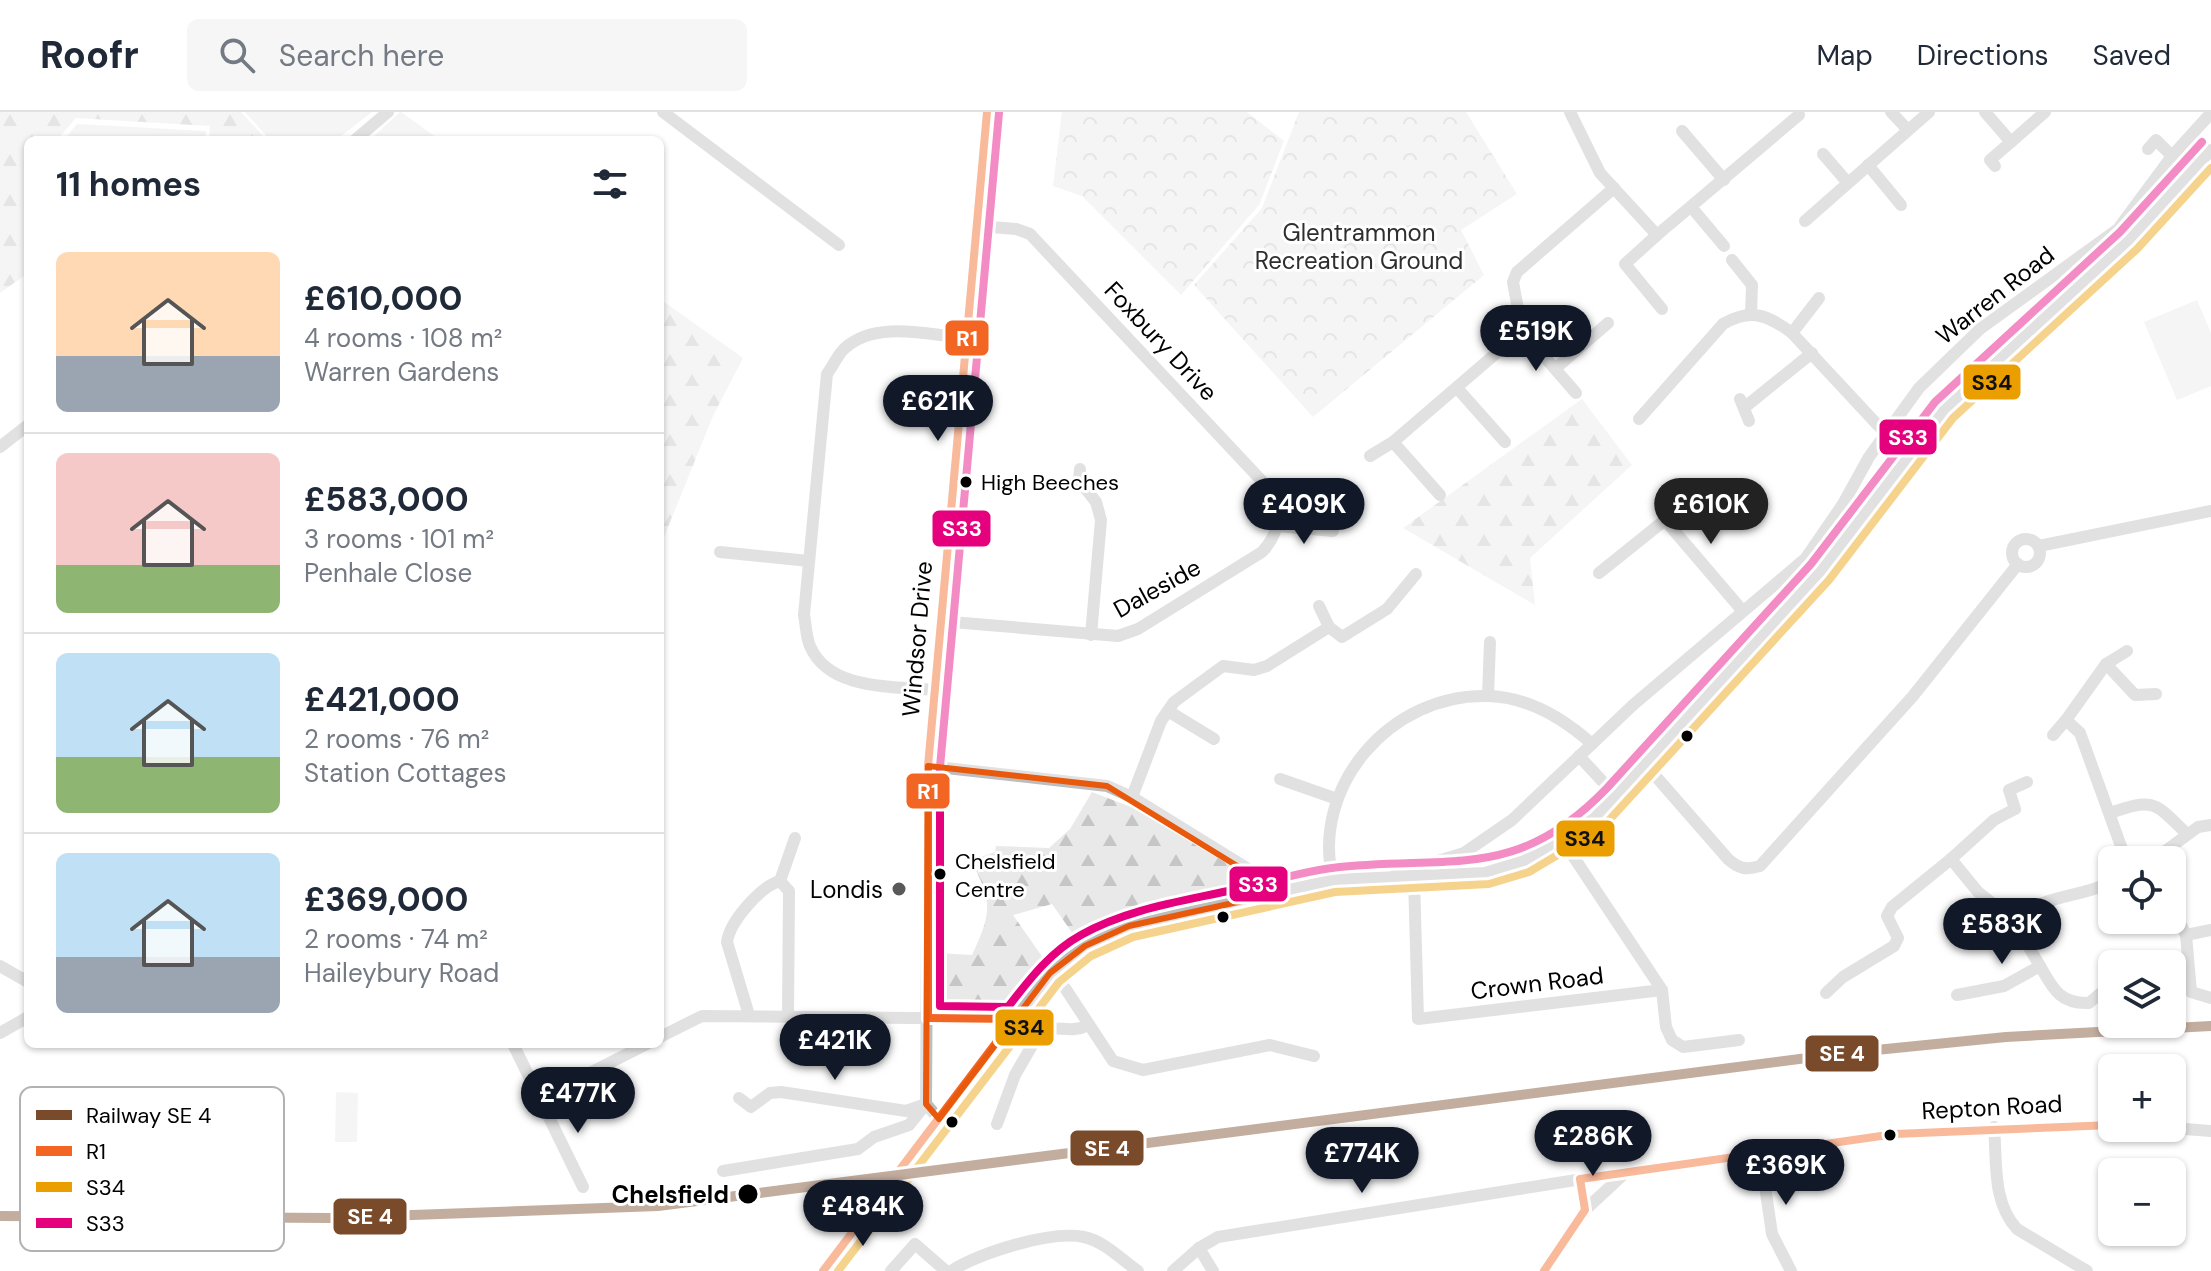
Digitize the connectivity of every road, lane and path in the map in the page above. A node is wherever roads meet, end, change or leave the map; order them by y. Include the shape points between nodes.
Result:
1 (388, 112) edge
2 (663, 112) edge
3 (987, 112) edge
4 (1570, 112) edge
5 (1891, 112) edge
6 (1929, 112) edge
7 (1985, 112) edge
8 (2045, 112) edge
9 (2211, 113) edge
10 (1799, 115) dead end
11 (1908, 130) junction
12 (1682, 131) dead end
13 (360, 136) edge
14 (2011, 142) junction
15 (2148, 149) dead end
16 (2211, 151) edge
17 (1823, 154) dead end
18 (2172, 156) junction
19 (1868, 165) junction
20 (1995, 166) dead end
21 (1724, 180) junction
22 (1848, 183) junction
23 (1614, 188) junction
24 (1900, 197) dead end
25 (1807, 199) dead end
26 (1692, 208) junction
27 (1817, 210) junction
28 (1805, 221) dead end
29 (977, 226) junction
30 (1657, 235) junction
31 (839, 245) dead end
32 (1724, 246) dead end
33 (1732, 260) dead end
34 (1801, 296) dead end
35 (1662, 309) dead end
36 (1751, 314) junction
37 (1608, 323) dead end
38 (1522, 331) junction
39 (1792, 333) junction
40 (966, 338) junction
41 (1812, 353) junction
42 (1556, 368) junction
43 (1457, 388) junction
44 (1576, 393) dead end
45 (1636, 400) dead end
46 (1749, 421) dead end
47 (24, 428) edge
48 (1886, 434) junction
49 (1393, 442) junction
50 (1505, 442) dead end
51 (0, 447) edge
52 (1370, 456) dead end
53 (1080, 469) dead end
54 (1706, 484) dead end
55 (1440, 495) dead end
56 (2211, 511) edge
57 (1665, 520) junction
58 (1277, 526) junction
59 (1333, 531) dead end
60 (2039, 546) junction
61 (720, 552) dead end
62 (809, 561) junction
63 (2018, 564) junction
64 (1599, 573) dead end
65 (1410, 576) dead end
66 (1319, 606) dead end
67 (1741, 609) junction
68 (940, 621) junction
69 (1329, 627) junction
70 (1091, 635) junction
71 (1490, 642) dead end
72 (2127, 651) dead end
73 (2106, 664) junction
74 (934, 690) junction
75 (2156, 694) dead end
76 (1488, 696) junction
77 (1168, 711) junction
78 (2066, 720) junction
79 (2053, 735) dead end
80 (1214, 739) dead end
81 (1592, 744) junction
82 (1579, 756) junction
83 (1645, 764) junction
84 (928, 766) junction
85 (1280, 779) dead end
86 (2027, 782) dead end
87 (1616, 796) junction
88 (1132, 797) junction
89 (1337, 799) junction
90 (2110, 813) junction
91 (2211, 825) edge
92 (2187, 834) junction
93 (795, 838) dead end
94 (1563, 841) junction
95 (2121, 846) edge
96 (2176, 846) edge
97 (1951, 859) junction
98 (1386, 877) junction
99 (1414, 879) junction
100 (1333, 880) junction
101 (780, 881) junction
102 (2098, 889) edge
103 (1265, 896) junction
104 (2013, 920) junction
105 (2211, 930) edge
106 (2186, 935) joint
107 (0, 966) edge
108 (2040, 966) junction
109 (1050, 973) junction
110 (24, 980) edge
111 (1662, 990) junction
112 (1826, 993) dead end
113 (1957, 995) dead end
114 (2098, 995) edge
115 (2211, 998) edge
116 (749, 1015) junction
117 (788, 1016) junction
118 (928, 1018) junction
119 (24, 1019) edge
120 (1014, 1019) junction
121 (1089, 1025) junction
122 (0, 1033) edge
123 (664, 1035) edge
124 (1739, 1040) dead end
125 (515, 1048) edge
126 (639, 1048) edge
127 (1314, 1056) dead end
128 (540, 1098) junction
129 (739, 1098) dead end
130 (926, 1104) junction
131 (939, 1119) junction
132 (997, 1124) dead end
133 (2098, 1125) edge
134 (1994, 1127) junction
135 (2186, 1129) edge
136 (2211, 1131) edge
137 (1760, 1152) junction
138 (723, 1171) dead end
139 (1626, 1172) junction
140 (1580, 1179) junction
141 (583, 1187) dead end
142 (1585, 1210) junction
143 (1199, 1248) junction
144 (823, 1271) edge
145 (891, 1271) edge
146 (949, 1271) edge
147 (1138, 1271) edge
148 (1173, 1271) edge
149 (1213, 1271) edge
150 (1544, 1271) edge
151 (1791, 1271) edge
152 (2087, 1271) edge

1 - 13 street
2 - 31 street
3 - 29 street, Windsor Drive
4 - 23 street via 1589,154
5 - 11 street
6 - 11 street
7 - 14 street
8 - 14 street
9 - 18 street, Warren Road
10 - 21 street
11 - 19 street
12 - 21 street
14 - 20 street via 1990,160
15 - 18 street via 2156,140
16 - 83 street, Warren Road via 2129,240 1944,410 1820,572
17 - 22 street
18 - 48 street, Warren Road via 2118,229 1980,329 1919,388
19 - 22 street
19 - 24 street
21 - 26 street
22 - 27 street
23 - 30 street
23 - 38 street via 1517,272 1513,282
25 - 27 street
26 - 30 street
26 - 32 street
27 - 28 street
29 - 40 street, Windsor Drive
29 - 58 street, Foxbury Drive via 1030,234 1274,494
30 - 35 street via 1625,264
33 - 36 street via 1752,285
34 - 39 street via 1816,302
36 - 39 street via 1764,315
36 - 45 street via 1723,324 1643,414
37 - 42 street
38 - 42 street
38 - 43 street
39 - 41 street
40 - 62 street via 891,331 866,336 844,349 827,374
40 - 68 street, Windsor Drive
41 - 46 street via 1742,403
41 - 48 street
42 - 44 street
43 - 49 street
43 - 50 street
47 - 51 street
48 - 67 street, Warren Road via 1806,558
49 - 52 street
49 - 55 street
53 - 70 street via 1079,480 1096,502 1101,520
54 - 57 street
56 - 60 street
57 - 64 street
57 - 67 street
58 - 59 street
58 - 70 street, Daleside via 1274,540 1262,552 1138,629 1118,636
60 - 63 street via 2036,563
60 - 63 street via 2028,539 2019,541 2013,552
61 - 62 street
62 - 74 street via 804,615 810,647 828,669 854,682
63 - 83 street via 1913,696 1760,866 1737,867
65 - 69 street via 1387,609 1342,637
66 - 69 street
67 - 81 street, Warren Road
68 - 70 street, Daleside
68 - 74 street, Windsor Drive
69 - 77 street via 1267,666 1223,666
71 - 76 street
72 - 73 street
73 - 75 street via 2135,695
73 - 78 street
74 - 84 street, Windsor Drive
76 - 81 street via 1549,712
76 - 89 street via 1447,700 1385,730 1365,751
77 - 80 street
77 - 88 street
78 - 79 street
78 - 90 street via 2080,733
81 - 82 street, Warren Road
82 - 87 street
82 - 98 street, Warren Road via 1484,842
83 - 87 street, Warren Road
84 - 88 street via 1082,780
84 - 118 street, Windsor Drive
85 - 89 street
86 - 97 street via 2009,790 2015,809 1994,820
87 - 94 street, Warren Road
88 - 103 street via 1255,873
89 - 100 street via 1329,830
90 - 92 street via 2139,803 2155,804
90 - 95 street
91 - 92 street
92 - 96 street
93 - 101 street
94 - 99 street, Warren Road via 1485,873
94 - 111 street
97 - 104 street via 1978,892
97 - 112 street via 1892,907 1887,916 1898,938 1894,946
98 - 99 street, Warren Road
98 - 100 street, Warren Road
99 - 111 street, Crown Road via 1418,1019
100 - 103 street, Warren Road
101 - 116 street via 766,885 729,931 727,942
101 - 117 street via 789,891
102 - 104 street via 2035,903
103 - 109 street, Warren Road via 1129,926 1085,946
104 - 108 street
105 - 106 street
106 - 115 street via 2191,992
107 - 110 street
108 - 113 street via 2004,986
108 - 114 street via 2053,990 2068,1002 2089,1003
109 - 120 street, Warren Road
109 - 121 street
111 - 124 street via 1672,1040 1683,1047
116 - 117 street
116 - 123 street via 702,1016
117 - 118 street
118 - 120 street
118 - 130 street, Windsor Drive
119 - 122 street
120 - 131 street, Warren Road
121 - 127 street via 1113,1061 1127,1068 1143,1070 1270,1045
121 - 132 street via 1072,1032 1041,1030 1015,1075
125 - 128 street
126 - 128 street
128 - 141 street
129 - 130 street via 751,1107 770,1093 781,1092 906,1111
130 - 131 street
130 - 138 street via 909,1125 874,1137 858,1149
131 - 144 street, Warren Road
133 - 134 street, Repton Road
134 - 137 street, Repton Road
134 - 152 street via 1999,1196 2009,1221
135 - 136 street
137 - 139 street, Repton Road
137 - 151 street via 1772,1234
139 - 140 street, Repton Road
139 - 142 street
140 - 142 street
140 - 143 street, Repton Road via 1245,1232 1218,1237
142 - 150 street
143 - 148 street, Repton Road
143 - 149 street
145 - 146 street via 915,1244
146 - 147 street via 1002,1248 1084,1237

